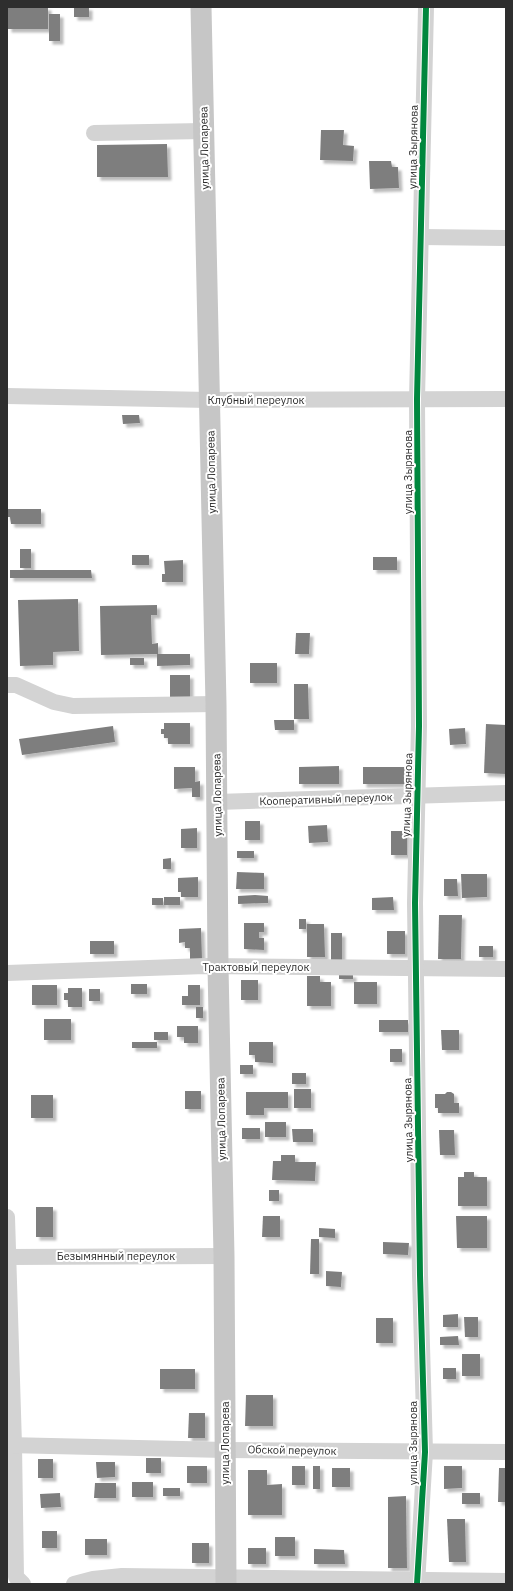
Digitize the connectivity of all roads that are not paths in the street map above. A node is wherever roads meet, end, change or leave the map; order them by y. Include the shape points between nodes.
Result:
1 (201, 7) edge
2 (426, 7) edge
3 (203, 130) junction
4 (94, 133) dead end
5 (421, 237) junction
6 (506, 238) edge
7 (7, 396) edge
8 (417, 399) junction
9 (506, 399) edge
10 (209, 400) junction
11 (7, 685) edge
12 (216, 704) junction
13 (506, 793) edge
14 (417, 797) junction
15 (217, 802) junction
16 (218, 967) junction
17 (416, 968) junction
18 (506, 969) edge
19 (7, 973) edge
20 (7, 1217) edge
21 (224, 1256) junction
22 (8, 1257) edge
23 (10, 1445) edge
24 (225, 1450) junction
25 (425, 1452) junction
26 (506, 1452) edge
27 (226, 1581) edge
28 (506, 1581) edge
29 (417, 1582) edge
30 (23, 1584) edge
31 (74, 1584) edge

1 - 3 main road, улица Лопарева
2 - 5 street, улица Зырянова
3 - 4 street
3 - 10 main road, улица Лопарева
5 - 6 street
5 - 8 street, улица Зырянова
7 - 10 street, Клубный переулок
8 - 9 street, Клубный переулок
8 - 10 street, Клубный переулок
8 - 14 street, улица Зырянова
10 - 12 main road, улица Лопарева
11 - 12 street via 16,685 54,702 73,706
12 - 15 main road, улица Лопарева
13 - 14 street, Кооперативный переулок
14 - 15 street, Кооперативный переулок
14 - 17 street, улица Зырянова
15 - 16 main road, улица Лопарева
16 - 17 street, Трактовый переулок
16 - 19 street, Трактовый переулок
16 - 21 main road, улица Лопарева
17 - 18 street, Трактовый переулок
17 - 25 street, улица Зырянова
20 - 22 street
21 - 22 street, Безымянный переулок
21 - 24 main road, улица Лопарева
22 - 23 street
23 - 24 street, Обской переулок
23 - 30 street via 16,1576
24 - 25 street, Обской переулок
24 - 27 main road, улица Лопарева
25 - 26 street, Обской переулок
25 - 29 street, улица Зырянова
27 - 29 street
27 - 31 street via 122,1576
28 - 29 street

